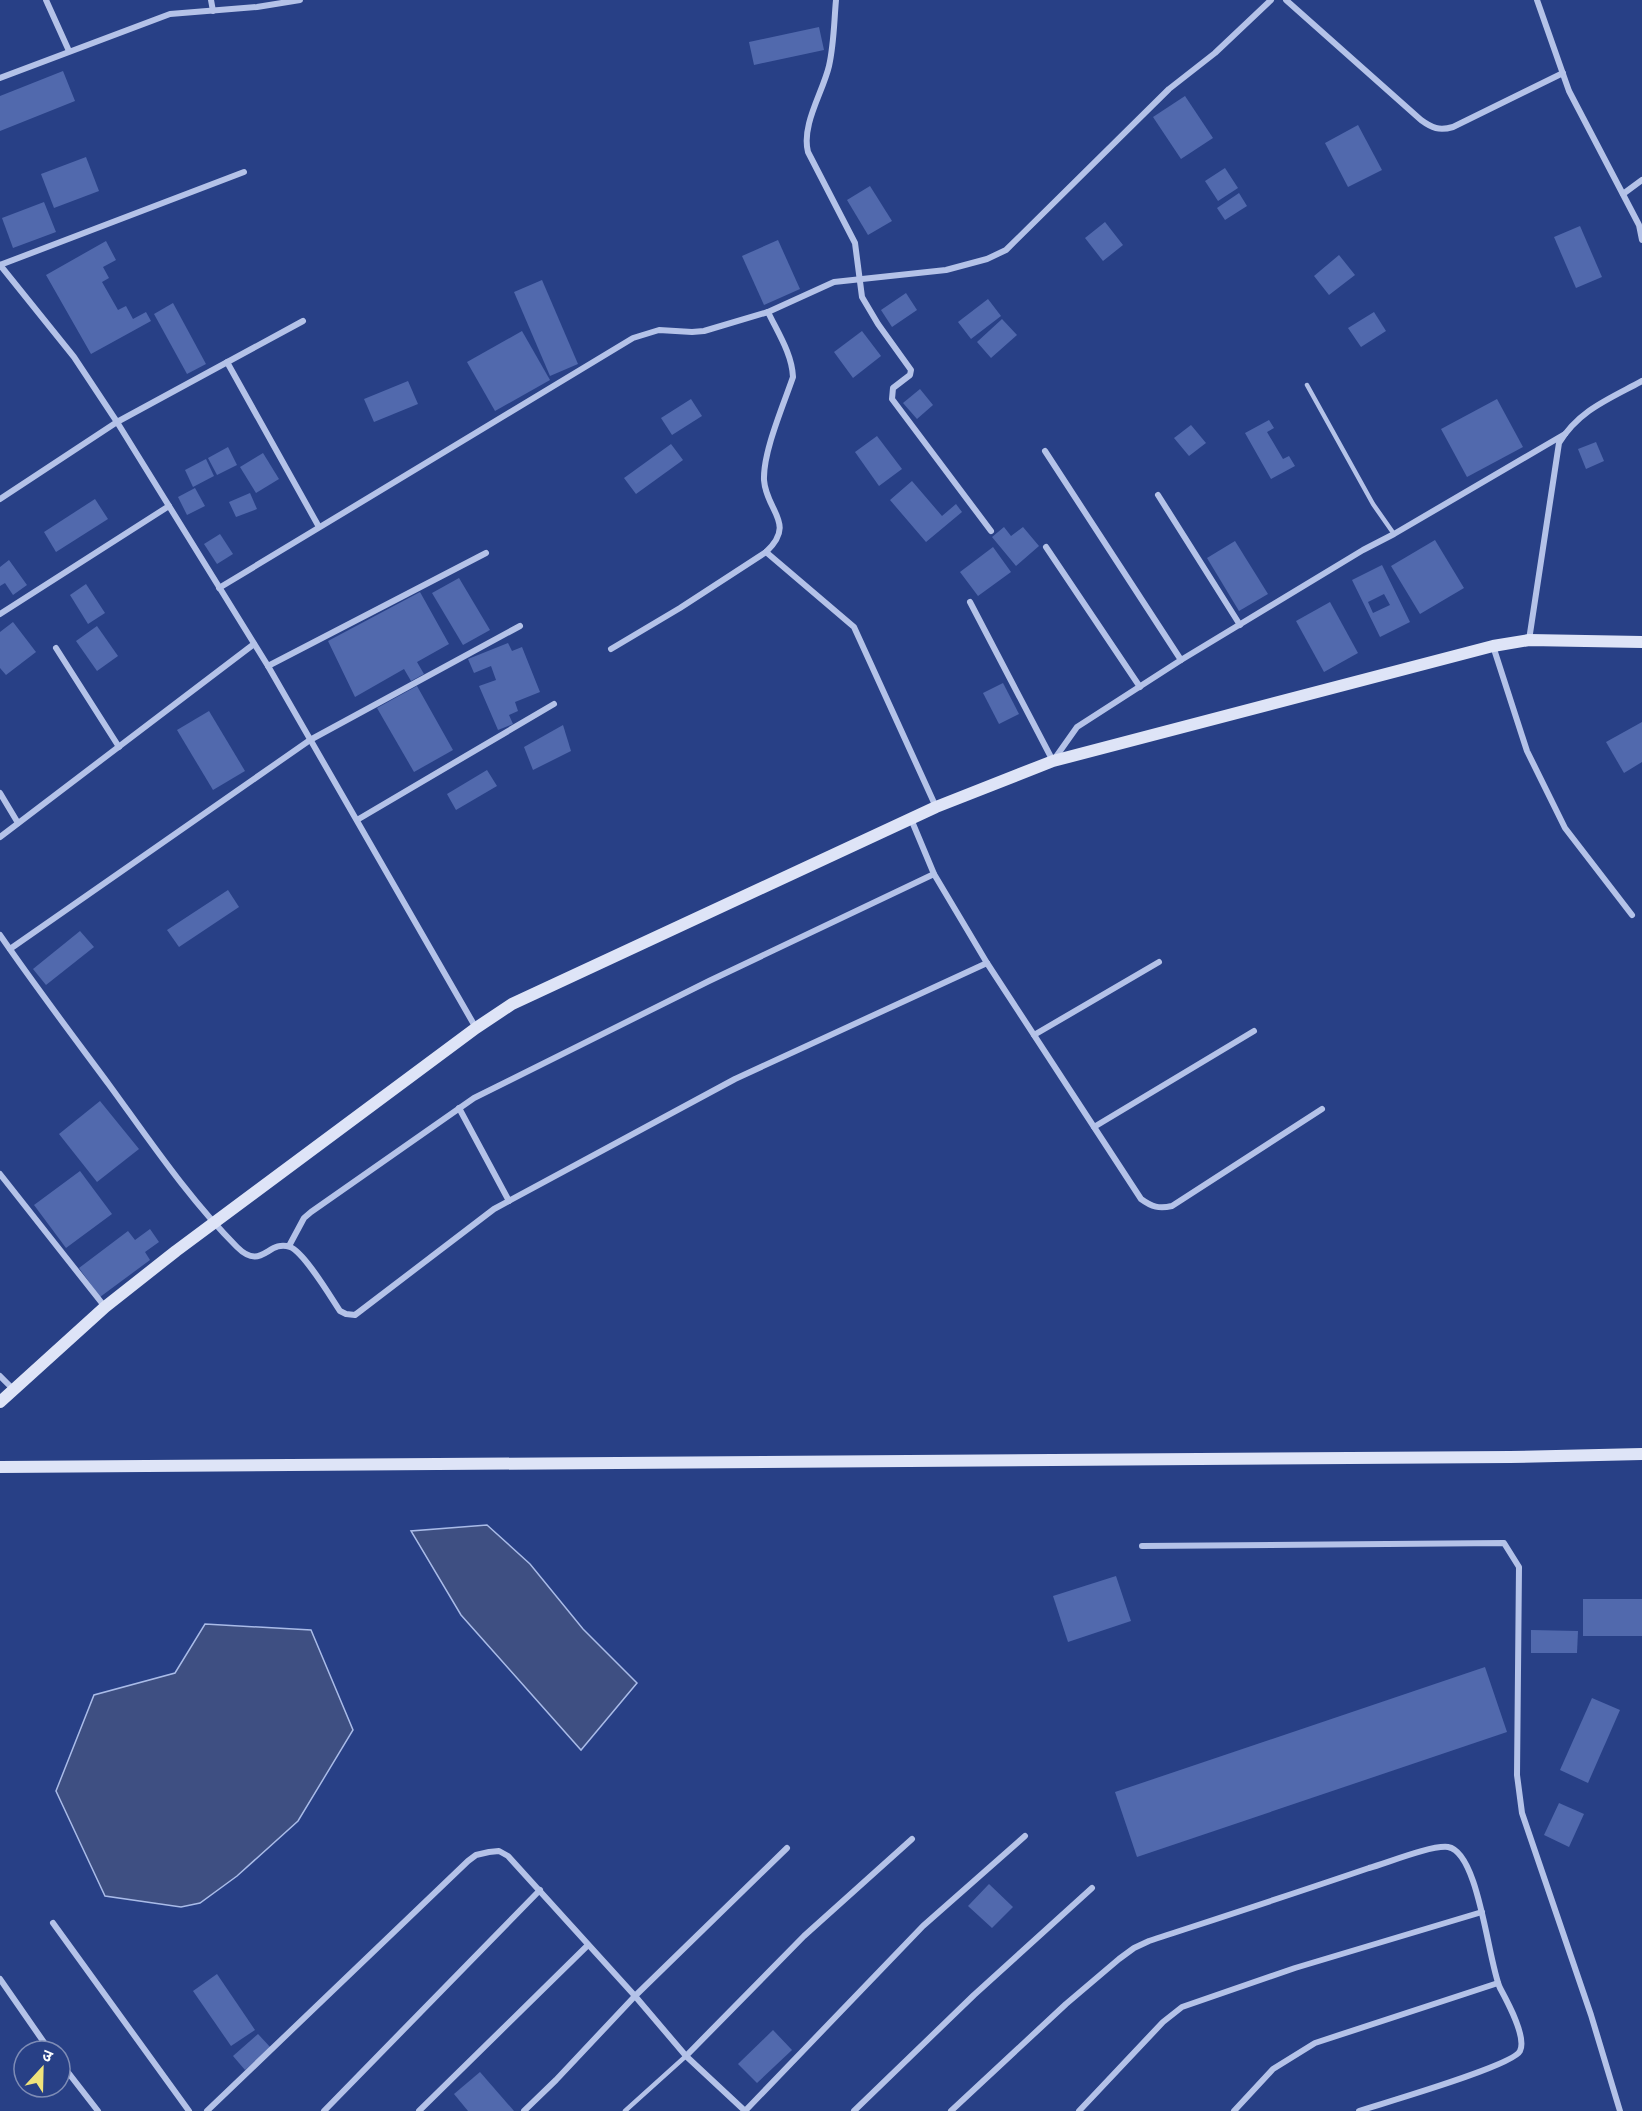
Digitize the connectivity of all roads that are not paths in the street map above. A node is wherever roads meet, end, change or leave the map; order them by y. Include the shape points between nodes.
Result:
1 (46, 0) edge
2 (210, 0) edge
3 (300, 0) edge
4 (836, 0) edge
5 (1260, 0) edge
6 (1271, 0) edge
7 (1286, 0) edge
8 (1537, 0) edge
9 (1265, 5) junction
10 (213, 11) junction
11 (69, 51) junction
12 (1563, 73) junction
13 (0, 78) edge
14 (244, 172) dead end
15 (1642, 180) edge
16 (1623, 194) junction
17 (1642, 240) edge
18 (0, 265) edge
19 (859, 280) junction
20 (768, 312) junction
21 (303, 321) dead end
22 (227, 362) junction
23 (1642, 381) edge
24 (1307, 385) dead end
25 (117, 422) junction
26 (1565, 434) junction
27 (1046, 451) dead end
28 (1158, 495) dead end
29 (0, 498) edge
30 (168, 506) junction
31 (319, 528) junction
32 (991, 531) dead end
33 (1394, 534) junction
34 (1046, 548) dead end
35 (766, 552) junction
36 (486, 553) dead end
37 (219, 588) junction
38 (970, 602) dead end
39 (0, 614) edge
40 (1240, 625) junction
41 (520, 626) dead end
42 (1529, 640) junction
43 (1642, 642) edge
44 (254, 644) junction
45 (1493, 645) junction
46 (56, 648) dead end
47 (611, 649) dead end
48 (1181, 660) junction
49 (268, 666) junction
50 (1140, 687) junction
51 (554, 704) dead end
52 (310, 740) junction
53 (119, 747) junction
54 (1053, 761) junction
55 (0, 793) edge
56 (936, 807) junction
57 (911, 819) junction
58 (357, 820) junction
59 (18, 823) junction
60 (0, 837) edge
61 (934, 874) junction
62 (1632, 915) dead end
63 (0, 934) edge
64 (10, 949) junction
65 (1159, 962) dead end
66 (987, 963) junction
67 (476, 1028) junction
68 (1254, 1032) dead end
69 (1034, 1035) junction
70 (459, 1108) junction
71 (1322, 1109) dead end
72 (1094, 1127) junction
73 (0, 1174) edge
74 (509, 1201) junction
75 (214, 1223) junction
76 (289, 1246) junction
77 (105, 1307) junction
78 (0, 1376) edge
79 (14, 1390) junction
80 (0, 1402) edge
81 (1642, 1454) edge
82 (0, 1467) edge
83 (1142, 1546) dead end
84 (1025, 1836) dead end
85 (912, 1839) dead end
86 (787, 1848) dead end
87 (1092, 1888) dead end
88 (540, 1890) junction
89 (1482, 1912) junction
90 (53, 1923) dead end
91 (587, 1946) junction
92 (0, 1979) edge
93 (1498, 1983) junction
94 (634, 1996) junction
95 (42, 2039) edge
96 (686, 2056) junction
97 (72, 2077) edge
98 (98, 2111) edge
99 (189, 2111) edge
100 (207, 2111) edge
101 (324, 2111) edge
102 (419, 2111) edge
103 (524, 2111) edge
104 (625, 2111) edge
105 (745, 2111) edge
106 (854, 2111) edge
107 (951, 2111) edge
108 (1079, 2111) edge
109 (1234, 2111) edge
110 (1359, 2111) edge
111 (1620, 2111) edge

1 - 11 street
2 - 10 street
3 - 10 street
4 - 19 street via 830,65 805,141 855,243
5 - 9 street
6 - 9 street
7 - 12 street via 1421,120 1442,130
8 - 12 street
9 - 19 street via 1215,53 1169,89 1006,250 946,270
10 - 11 street via 170,14
11 - 13 street
12 - 16 street
14 - 18 street
15 - 16 street
16 - 17 street
18 - 25 street via 74,357
19 - 20 street via 834,282
19 - 32 street via 862,297 911,370 893,388 892,399
20 - 31 street via 704,331 659,330 633,338
20 - 35 street via 789,356 793,377 767,459 764,479 780,533
21 - 22 street
22 - 25 street
22 - 31 street
23 - 26 street via 1587,411
24 - 33 lane via 1373,504
25 - 29 street
25 - 30 street
26 - 33 street
26 - 42 street via 1559,443
27 - 48 street
28 - 40 street
30 - 37 street
30 - 39 street
31 - 37 street
33 - 40 street
34 - 50 street
35 - 47 street
35 - 56 street via 854,627
36 - 49 street
37 - 44 street
38 - 54 street
40 - 48 street
41 - 52 street
42 - 43 street
42 - 45 street
44 - 49 street
44 - 53 street
45 - 54 street
45 - 62 street via 1527,751 1565,828
46 - 53 street
48 - 50 street
49 - 52 street
50 - 54 street via 1077,727
51 - 58 street
52 - 58 street
52 - 64 street
53 - 59 street
54 - 56 street
55 - 59 street
56 - 57 street
57 - 61 street
57 - 67 street via 512,1004
58 - 67 street
59 - 60 street
61 - 66 street
61 - 70 street via 709,981
63 - 64 street
64 - 75 street
65 - 69 street
66 - 69 street
66 - 74 street via 735,1080
67 - 75 street
68 - 72 street
69 - 72 street
70 - 74 street
70 - 76 street via 311,1212
71 - 72 street via 1186,1198 1162,1209 1142,1199
73 - 77 street
74 - 76 street via 355,1315 340,1311 300,1252
75 - 76 street via 251,1257 261,1256 279,1245
75 - 77 street
77 - 79 street
78 - 79 street
79 - 80 street
81 - 82 street
83 - 111 street via 1504,1543 1519,1568 1517,1775 1522,1813
84 - 105 street via 923,1926
85 - 96 street via 804,1936
86 - 94 street
87 - 106 street
88 - 91 street
88 - 100 street via 499,1851 476,1855
88 - 101 street
89 - 93 street
89 - 107 street via 1458,1851 1439,1847 1149,1941 1119,1959 1075,1996
89 - 108 street via 1295,1968 1182,2007
90 - 99 street
91 - 94 street
91 - 102 street
92 - 95 street
93 - 109 street via 1315,2043 1273,2069
93 - 110 street via 1522,2044 1514,2058
94 - 96 street
94 - 103 street
96 - 104 lane
96 - 105 street
97 - 98 street

